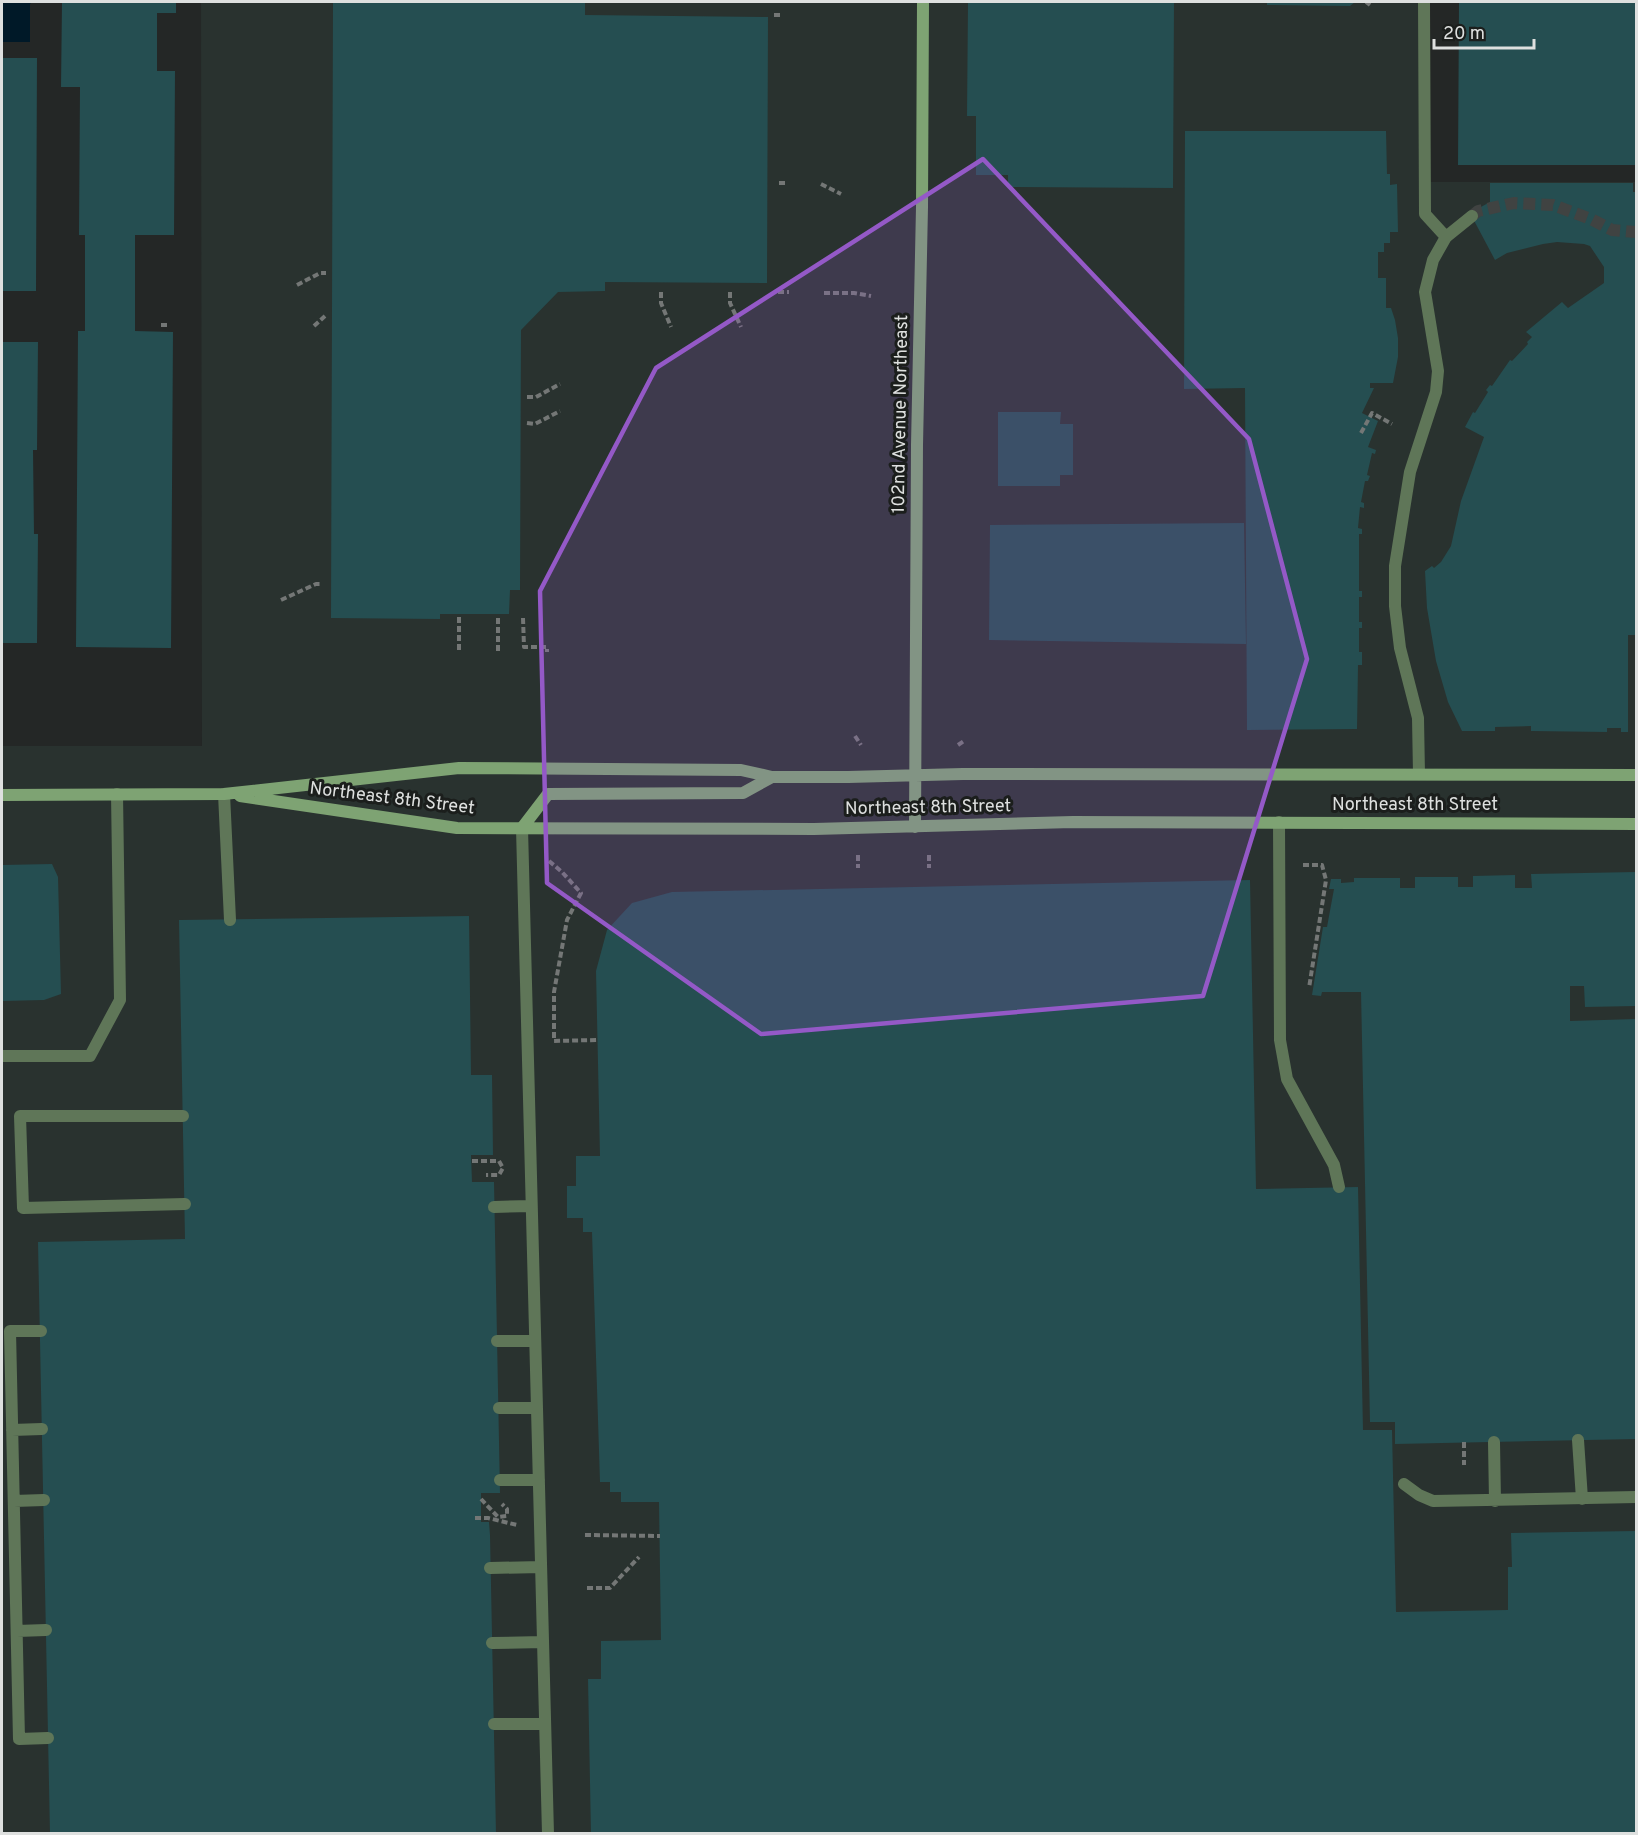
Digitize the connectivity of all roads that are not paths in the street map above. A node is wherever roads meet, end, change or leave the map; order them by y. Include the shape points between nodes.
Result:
1 (923, 2) edge
2 (1424, 2) edge
3 (1472, 216) tunnel mouth
4 (1446, 237) junction
5 (1419, 774) junction
6 (1636, 775) edge
7 (915, 776) junction
8 (772, 777) junction
9 (224, 794) junction
10 (2, 795) edge
11 (117, 795) junction
12 (1279, 822) junction
13 (1636, 824) edge
14 (915, 827) junction
15 (522, 828) junction
16 (230, 920) dead end
17 (2, 1056) edge
18 (183, 1116) dead end
19 (1339, 1187) dead end
20 (185, 1204) dead end
21 (531, 1206) junction
22 (495, 1207) dead end
23 (40, 1331) dead end
24 (497, 1341) dead end
25 (535, 1341) junction
26 (499, 1408) dead end
27 (537, 1408) junction
28 (42, 1429) dead end
29 (12, 1430) junction
30 (1578, 1440) dead end
31 (1494, 1442) dead end
32 (500, 1480) dead end
33 (539, 1480) junction
34 (1404, 1484) dead end
35 (1636, 1497) edge
36 (1582, 1499) junction
37 (14, 1500) junction
38 (44, 1500) dead end
39 (1495, 1500) junction
40 (490, 1568) dead end
41 (541, 1568) junction
42 (17, 1630) junction
43 (46, 1630) dead end
44 (543, 1642) junction
45 (492, 1643) dead end
46 (494, 1724) dead end
47 (545, 1724) junction
48 (48, 1738) dead end
49 (548, 1833) edge

1 - 7 main road, 102nd Avenue Northeast
2 - 4 street via 1425,214
3 - 4 street
4 - 5 street via 1433,260 1425,292 1438,371 1436,392 1410,472 1395,566 1400,648 1418,718
5 - 6 main road, Northeast 8th Street
5 - 7 main road, Northeast 8th Street
7 - 8 main road, Northeast 8th Street
7 - 14 main road, 102nd Avenue Northeast
8 - 9 main road, Northeast 8th Street via 741,770 459,768
8 - 15 main road via 743,793 548,795
9 - 11 main road, Northeast 8th Street
9 - 15 main road, Northeast 8th Street via 457,828
9 - 16 street
10 - 11 main road, Northeast 8th Street
11 - 17 street via 120,1000 90,1056
12 - 13 main road, Northeast 8th Street
12 - 14 main road, Northeast 8th Street
12 - 19 street via 1280,1040 1287,1079 1334,1165
14 - 15 main road, Northeast 8th Street
15 - 21 street
18 - 20 street via 20,1116 23,1208
21 - 22 street
21 - 25 street
23 - 29 street via 10,1331
24 - 25 street
25 - 27 street
26 - 27 street
27 - 33 street
28 - 29 street
29 - 37 street
30 - 36 street
31 - 39 street
32 - 33 street
33 - 41 street
34 - 39 street via 1433,1501
35 - 36 street
36 - 39 street
37 - 38 street
37 - 42 street
40 - 41 street
41 - 44 street
42 - 43 street
42 - 48 street via 19,1739
44 - 45 street
44 - 47 street
46 - 47 street
47 - 49 street

